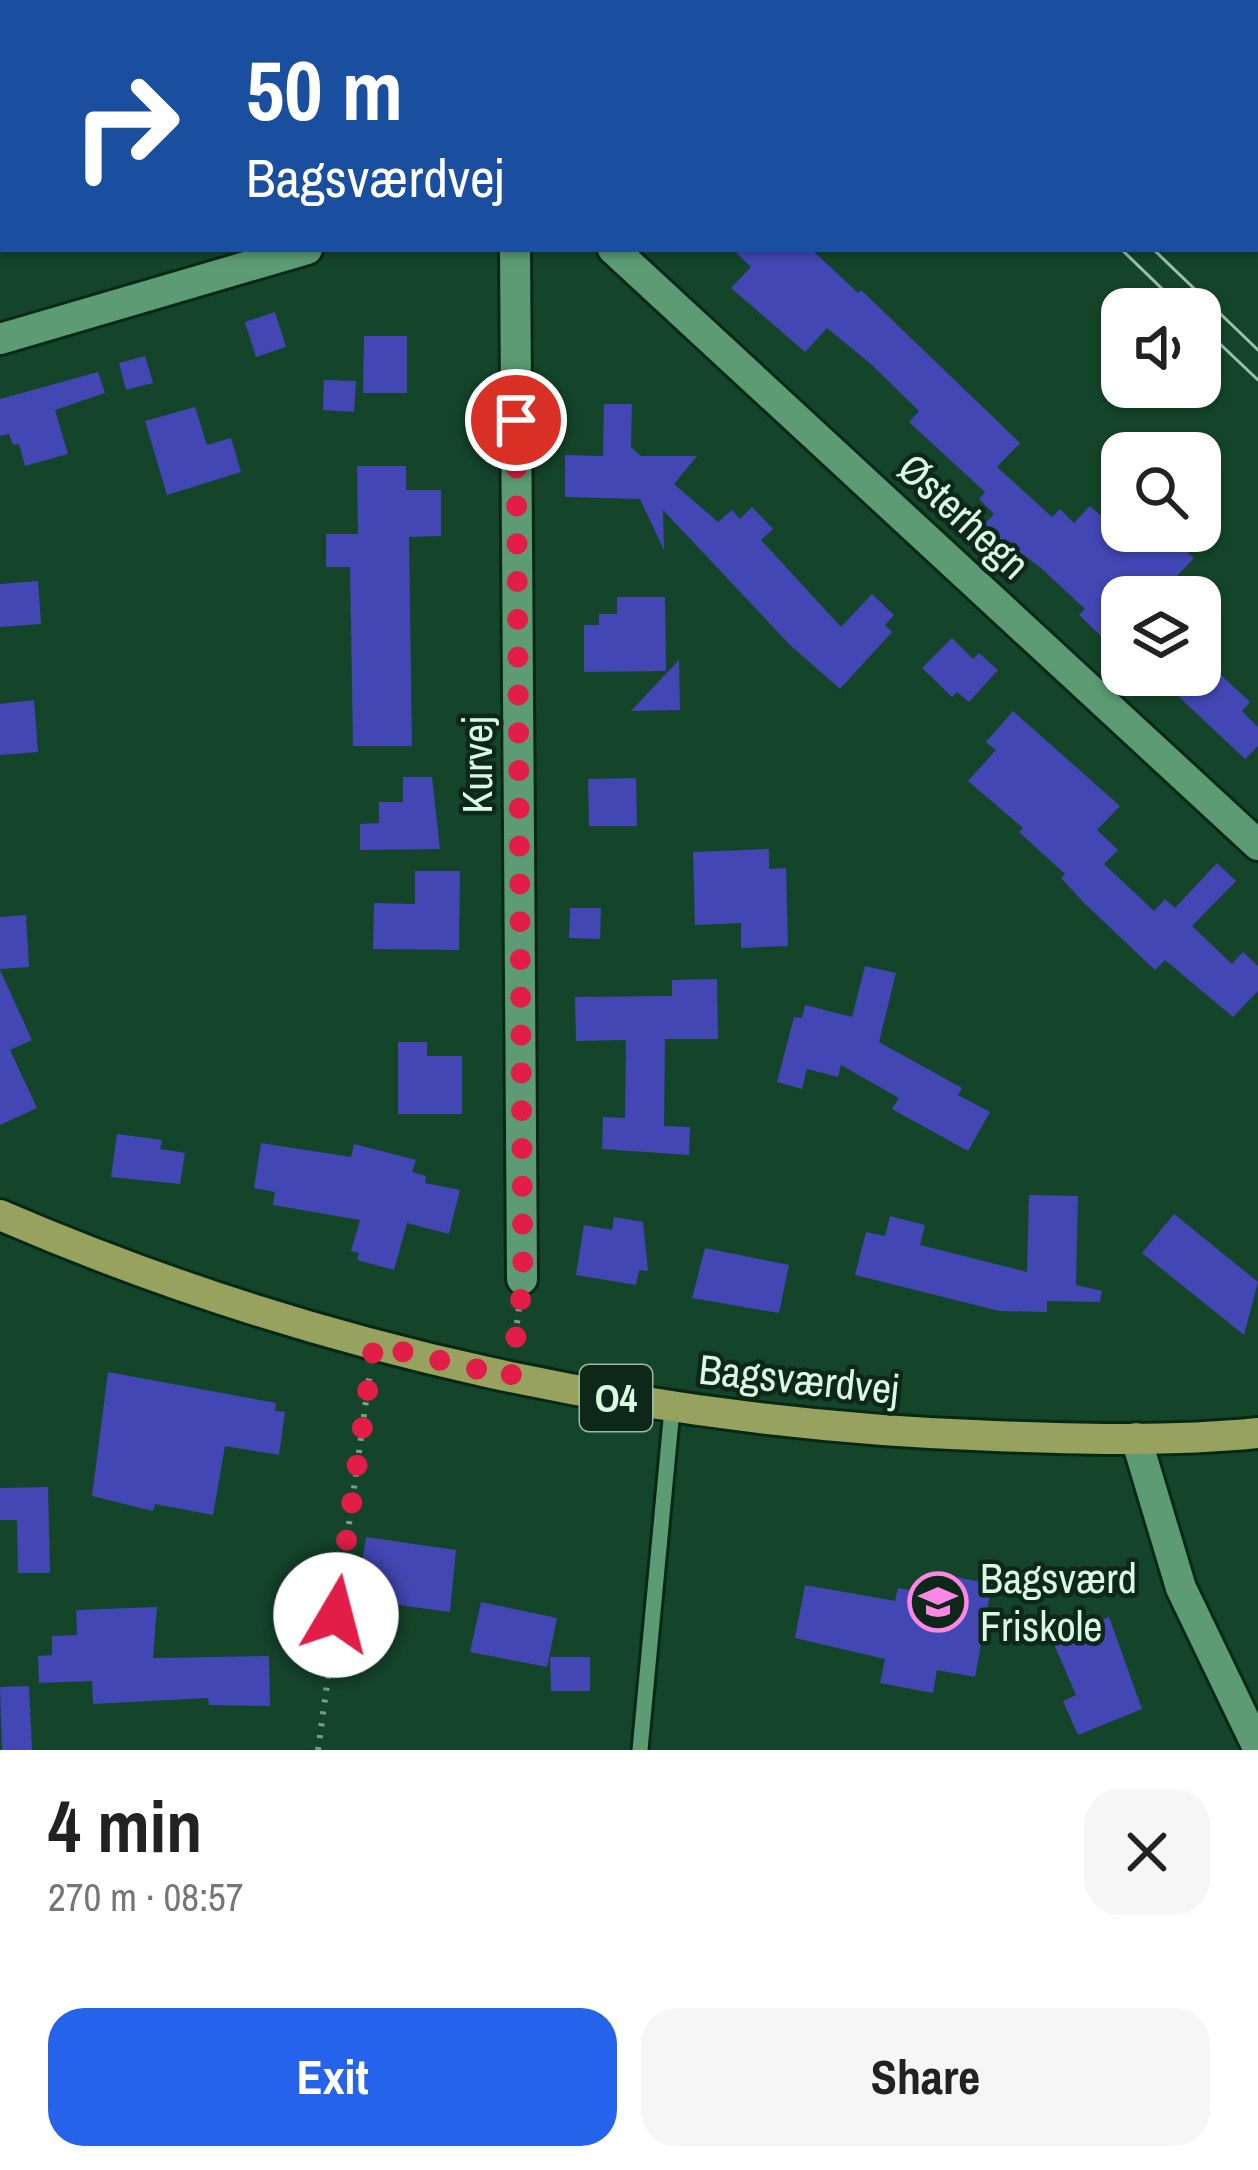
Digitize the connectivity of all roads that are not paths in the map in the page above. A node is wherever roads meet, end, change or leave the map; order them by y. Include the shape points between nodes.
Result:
1 (297, 252) edge
2 (515, 252) edge
3 (616, 252) edge
4 (0, 339) edge
5 (1258, 845) edge
6 (0, 1215) edge
7 (523, 1280) road end
8 (672, 1408) junction
9 (1258, 1433) edge
10 (1136, 1438) junction
11 (1258, 1748) edge
12 (640, 1750) edge

1 - 4 street
2 - 7 street, Kurvej
3 - 5 street, Østerhegn
6 - 8 main road, Bagsværdvej / O4 via 109,1260 374,1345
8 - 10 main road, Bagsværdvej / O4 via 875,1432
8 - 12 lane
9 - 10 main road, Bagsværdvej / O4
10 - 11 street via 1181,1588

